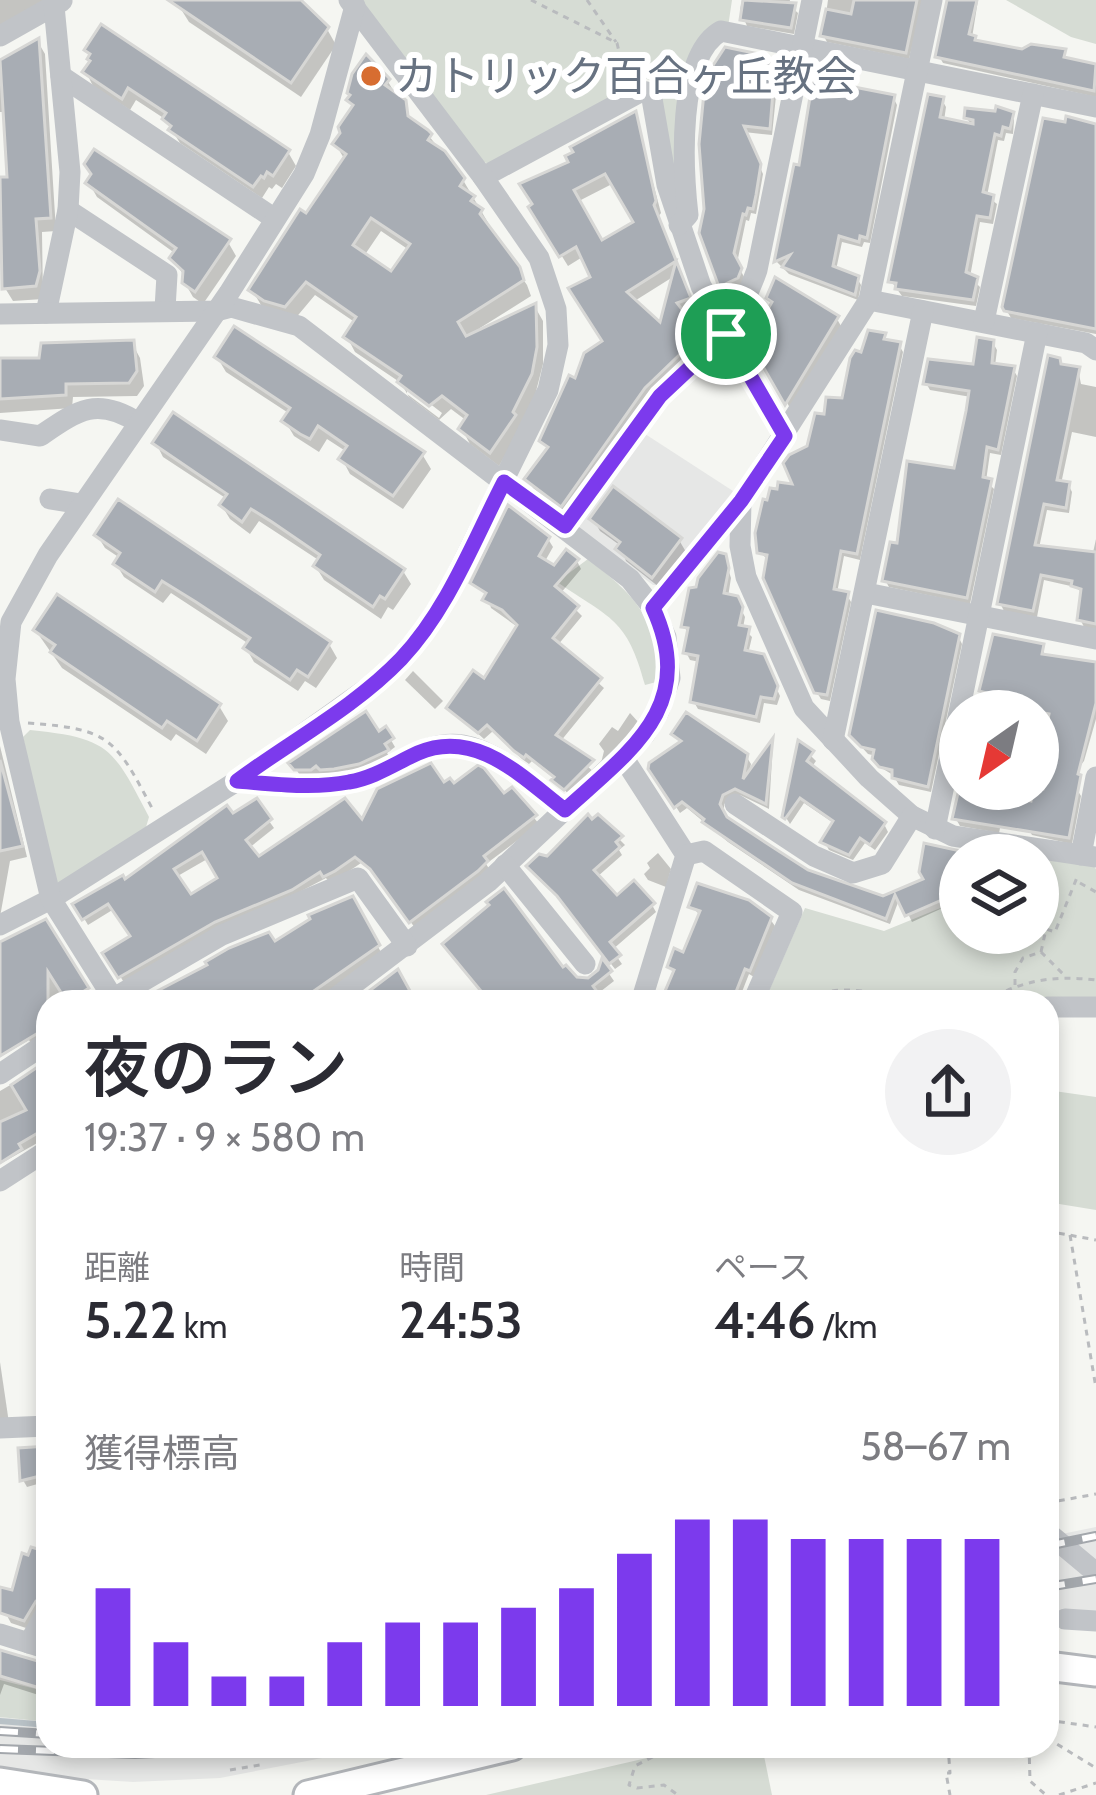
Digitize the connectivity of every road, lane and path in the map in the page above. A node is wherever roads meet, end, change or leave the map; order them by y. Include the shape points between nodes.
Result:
1 (531, 0) edge
2 (587, 0) edge
3 (812, 0) edge
4 (932, 0) edge
5 (58, 3) edge
6 (352, 3) edge
7 (0, 36) edge
8 (617, 43) junction
9 (803, 46) junction
10 (917, 70) junction
11 (62, 76) junction
12 (626, 82) dead end
13 (1033, 94) junction
14 (1096, 107) edge
15 (483, 177) junction
16 (68, 210) junction
17 (275, 219) junction
18 (679, 225) junction
19 (869, 300) junction
20 (165, 309) junction
21 (216, 310) junction
22 (923, 310) junction
23 (46, 313) junction
24 (0, 314) edge
25 (984, 321) junction
26 (1037, 333) junction
27 (726, 334) junction
28 (1096, 350) edge
29 (137, 422) junction
30 (0, 430) edge
31 (785, 436) junction
32 (504, 482) junction
33 (50, 499) dead end
34 (741, 501) junction
35 (81, 504) junction
36 (565, 526) junction
37 (866, 593) junction
38 (653, 608) junction
39 (979, 616) junction
40 (1096, 640) edge
41 (4, 721) edge
42 (832, 740) junction
43 (623, 757) junction
44 (1096, 777) edge
45 (237, 781) junction
46 (736, 804) dead end
47 (565, 810) junction
48 (912, 816) junction
49 (162, 828) junction
50 (935, 829) junction
51 (686, 854) junction
52 (1085, 856) edge
53 (506, 865) junction
54 (1078, 882) junction
55 (1096, 892) edge
56 (51, 899) junction
57 (1059, 923) edge
58 (0, 925) edge
59 (407, 946) junction
60 (1035, 954) edge
61 (1043, 954) edge
62 (585, 964) dead end
63 (1065, 976) junction
64 (1096, 980) edge
65 (1015, 986) junction
66 (104, 990) edge
67 (127, 990) edge
68 (346, 990) edge
69 (645, 990) edge
70 (758, 990) edge
71 (1008, 990) edge
72 (1059, 1007) edge
73 (1096, 1007) edge
74 (36, 1050) edge
75 (0, 1074) edge
76 (36, 1158) edge
77 (0, 1181) edge
78 (1059, 1233) edge
79 (1070, 1235) junction
80 (1096, 1240) edge
81 (1096, 1388) edge
82 (36, 1426) edge
83 (0, 1428) edge
84 (1096, 1494) edge
85 (1059, 1502) edge
86 (1059, 1542) edge
87 (1096, 1573) edge
88 (1065, 1619) dead end
89 (1096, 1621) edge
90 (0, 1634) edge
91 (36, 1645) edge
92 (1059, 1667) edge
93 (1096, 1672) edge
94 (1059, 1721) edge
95 (1096, 1726) edge
96 (1059, 1745) edge
97 (463, 1758) edge
98 (651, 1758) edge
99 (949, 1758) edge
100 (1029, 1758) edge
101 (260, 1765) dead end
102 (1096, 1768) edge
103 (230, 1770) dead end
104 (0, 1782) edge
105 (1096, 1783) edge
106 (317, 1794) edge
107 (82, 1795) edge
108 (678, 1795) edge
109 (950, 1795) edge
110 (1046, 1795) edge
111 (1059, 1795) edge

1 - 8 path
2 - 8 path
3 - 9 street
4 - 10 street
5 - 7 street
5 - 11 street
6 - 15 street
6 - 17 street via 320,135
8 - 12 path
9 - 10 street
9 - 18 street via 712,36 694,69 682,162 688,214
9 - 27 street via 757,270
10 - 13 street
10 - 19 street
11 - 16 street
11 - 17 street
13 - 14 street
13 - 25 street
15 - 18 street via 647,91
15 - 32 street via 539,258 556,309 548,390
16 - 20 street via 167,275
16 - 23 street
17 - 21 street
18 - 27 street
19 - 22 street
19 - 31 street
20 - 21 street
20 - 23 street
21 - 29 street
21 - 32 street via 299,326
22 - 25 street
22 - 37 street
23 - 24 street
25 - 26 street
26 - 28 street
26 - 39 street
27 - 31 street
27 - 36 street via 660,396
29 - 30 street via 114,407 78,411 40,436
29 - 35 street
31 - 34 street
32 - 36 street
32 - 45 street via 448,592 404,656
33 - 35 street
34 - 38 street
34 - 42 street via 746,578 804,708
35 - 41 street via 10,622
36 - 38 street
37 - 39 street
37 - 42 street
38 - 43 street via 670,678 659,711
39 - 40 street
39 - 50 street
41 - 49 path via 105,738 128,761
41 - 56 street
42 - 48 street
43 - 47 street
43 - 51 street
44 - 52 street
45 - 47 street via 350,782 435,746 465,745
45 - 49 street
46 - 48 street via 853,873 882,864
47 - 53 street
48 - 50 street
49 - 56 street
50 - 52 street
51 - 69 street
51 - 70 street via 704,851 792,912
52 - 54 path
53 - 59 street
53 - 62 street
54 - 55 path
54 - 57 path
56 - 58 street
56 - 66 street
59 - 67 street via 358,878 222,935
59 - 68 street
60 - 65 path via 1023,958
61 - 63 path
63 - 64 path
63 - 65 path
65 - 71 path
72 - 73 street
74 - 75 street
76 - 77 street
78 - 79 path
79 - 80 path
79 - 81 path
82 - 83 street
84 - 85 path
86 - 87 street
88 - 89 street
90 - 91 street
92 - 93 main road
94 - 95 path
96 - 102 path
97 - 106 main road
98 - 108 path via 635,1766 629,1784 664,1785
99 - 109 path
100 - 110 path via 1030,1781
101 - 103 path
104 - 107 main road
105 - 111 path

